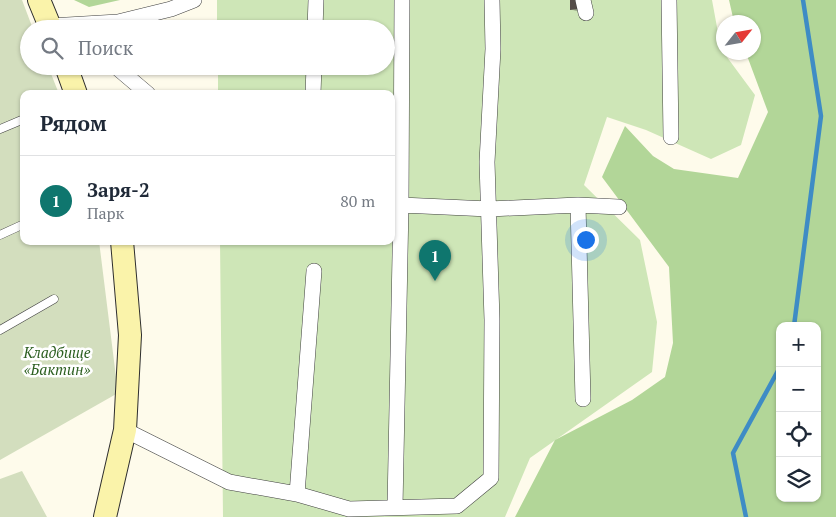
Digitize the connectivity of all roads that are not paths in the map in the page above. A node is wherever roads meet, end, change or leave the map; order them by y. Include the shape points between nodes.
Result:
1 (40, 0) edge
2 (194, 0) edge
3 (316, 0) edge
4 (402, 0) edge
5 (492, 0) edge
6 (669, 0) edge
7 (47, 20) edge
8 (126, 20) edge
9 (315, 20) edge
10 (69, 75) edge
11 (126, 75) edge
12 (313, 75) edge
13 (75, 90) edge
14 (143, 90) edge
15 (312, 90) edge
16 (20, 121) edge
17 (0, 129) edge
18 (671, 137) dead end
19 (401, 205) junction
20 (578, 205) junction
21 (619, 207) dead end
22 (489, 209) junction
23 (20, 226) edge
24 (0, 235) edge
25 (122, 245) edge
26 (314, 271) dead end
27 (54, 299) dead end
28 (0, 330) edge
29 (583, 399) dead end
30 (125, 430) junction
31 (297, 494) junction
32 (395, 508) junction
33 (104, 517) edge

1 - 7 street
2 - 8 street
3 - 9 street
4 - 19 street
5 - 22 street
6 - 18 street
10 - 13 street
11 - 14 street
12 - 15 street
16 - 17 lane
19 - 22 street
19 - 32 street
20 - 21 street
20 - 22 street
20 - 29 street
22 - 32 street via 491,478 457,506
23 - 24 lane
25 - 30 street via 130,335
26 - 31 street
27 - 28 lane
30 - 31 street via 229,482
30 - 33 street
31 - 32 street via 350,509

